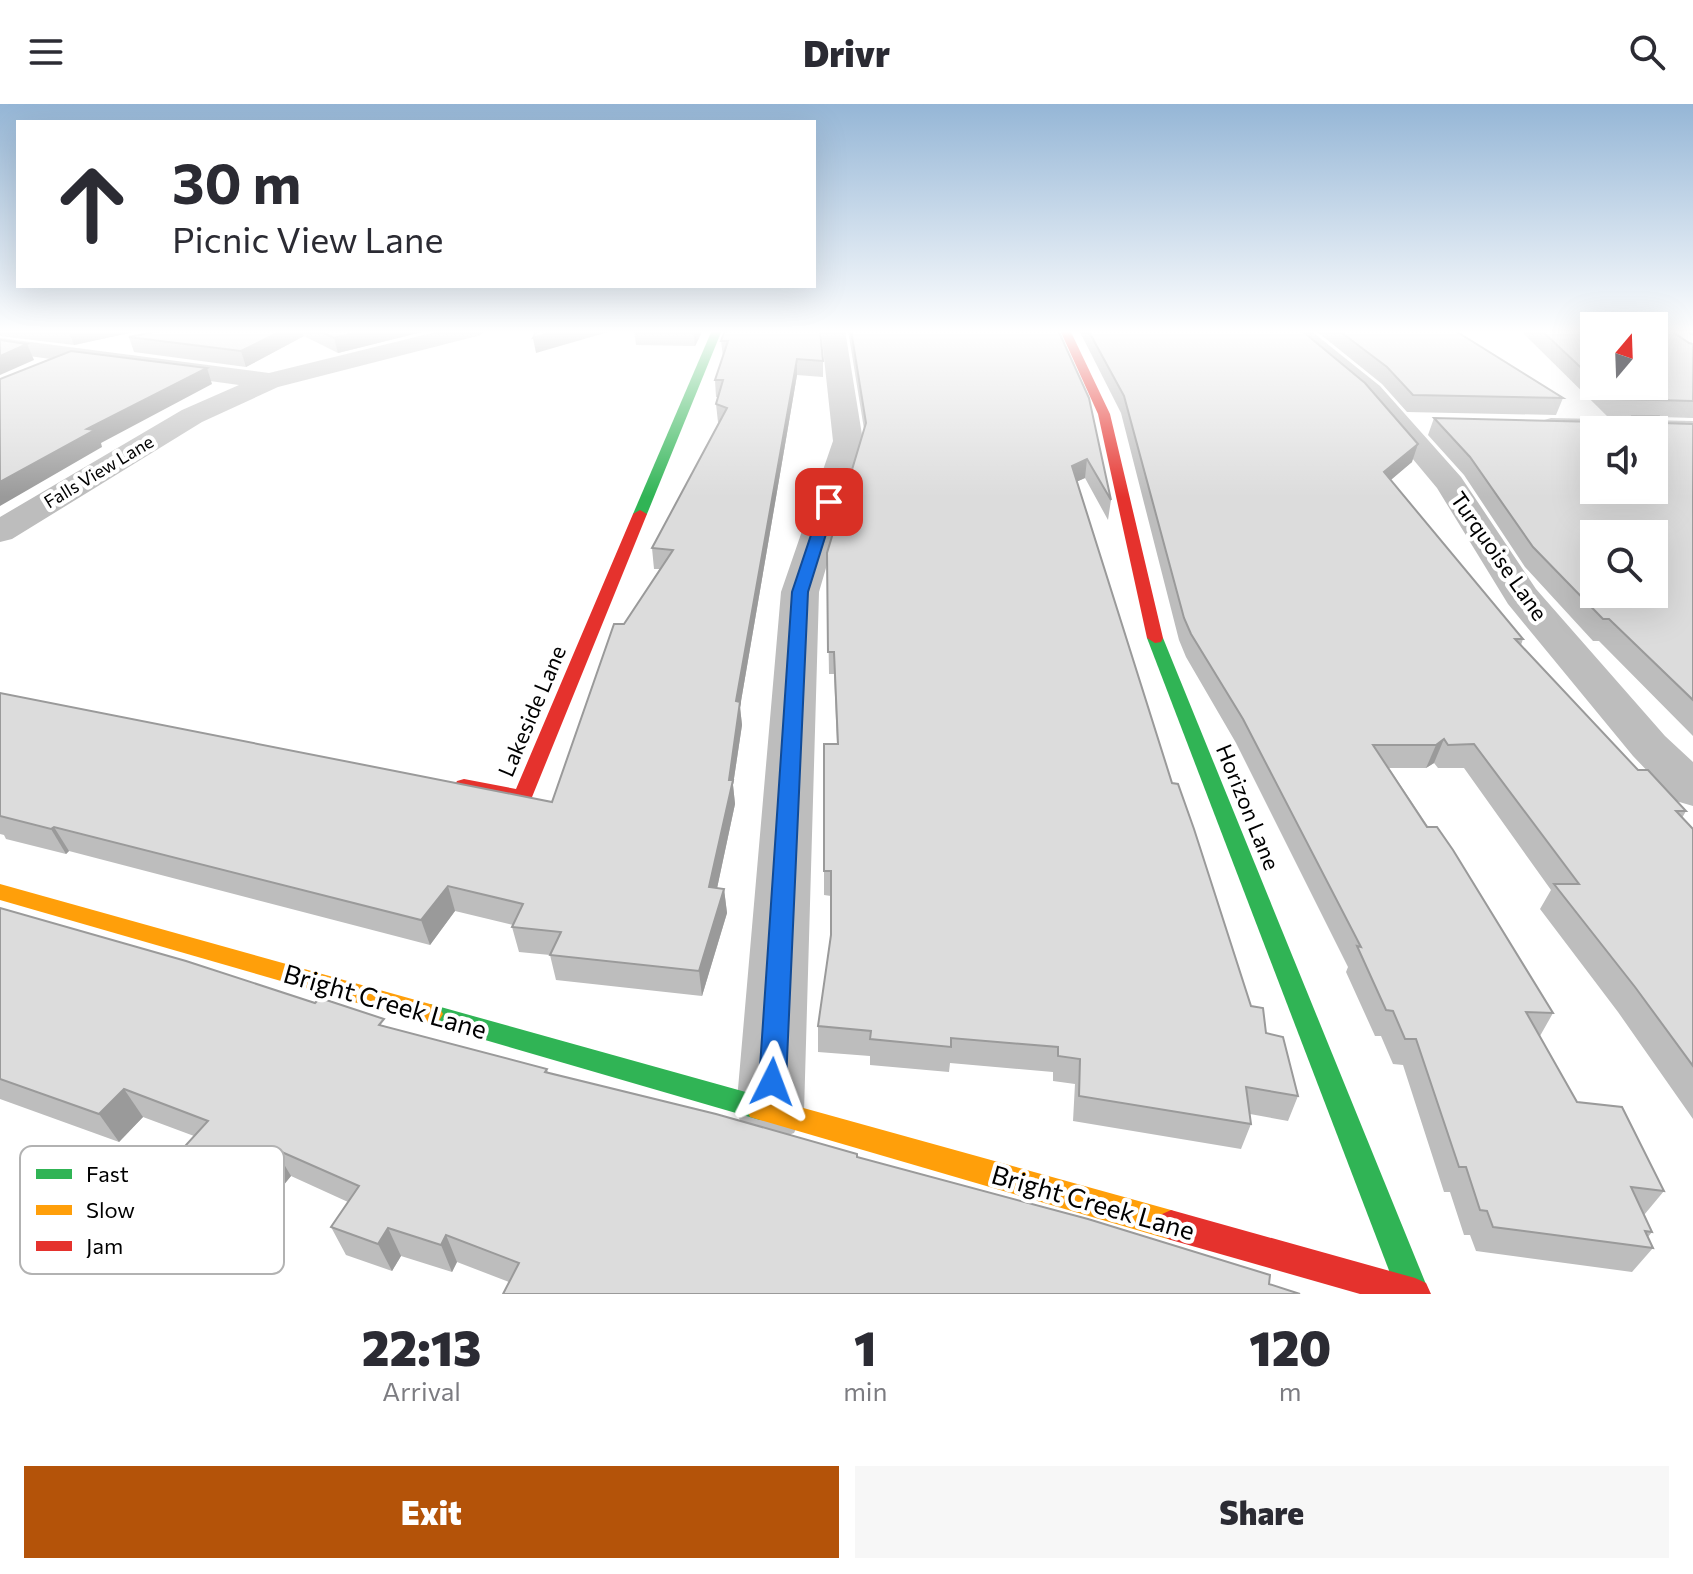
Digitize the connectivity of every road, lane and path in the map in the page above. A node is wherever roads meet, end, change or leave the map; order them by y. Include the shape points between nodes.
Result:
1 (259, 386) edge
2 (694, 386) edge
3 (841, 386) edge
4 (1091, 386) edge
5 (1363, 386) edge
6 (1522, 426) edge
7 (1693, 430) edge
8 (0, 532) edge
9 (446, 782) edge
10 (1693, 790) edge
11 (0, 892) edge
12 (770, 1112) junction
13 (1415, 1294) edge

1 - 8 street, Falls View Lane via 192,416
2 - 9 street, Lakeside Lane via 523,797
3 - 12 street via 848,441 800,592
4 - 13 street, Horizon Lane via 1104,414 1156,641
5 - 10 street, Turquoise Lane via 1412,423 1522,596
6 - 7 street
11 - 12 street, Bright Creek Lane
12 - 13 street, Bright Creek Lane

